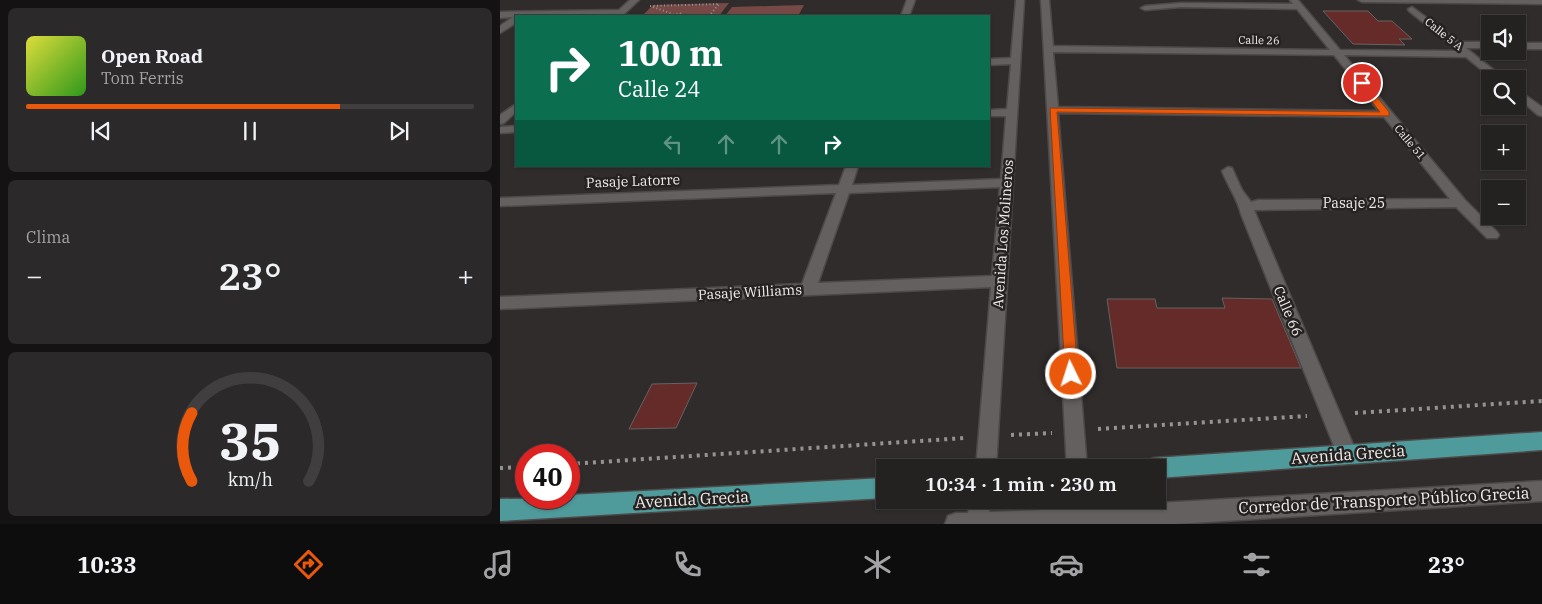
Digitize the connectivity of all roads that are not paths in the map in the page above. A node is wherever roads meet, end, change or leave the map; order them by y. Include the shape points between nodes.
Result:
1 (635, 0) edge
2 (641, 0) edge
3 (911, 0) edge
4 (1020, 0) edge
5 (1046, 0) edge
6 (1362, 0) edge
7 (1179, 2) edge
8 (1542, 2) edge
9 (1297, 4) edge
10 (1145, 8) dead end
11 (1412, 9) dead end
12 (620, 14) edge
13 (500, 15) edge
14 (570, 15) edge
15 (905, 15) edge
16 (515, 16) edge
17 (515, 19) edge
18 (500, 30) edge
19 (1459, 45) junction
20 (1481, 45) edge
21 (1526, 46) edge
22 (1542, 46) edge
23 (1049, 49) junction
24 (1337, 52) junction
25 (1469, 54) junction
26 (1015, 61) junction
27 (990, 62) edge
28 (1489, 70) edge
29 (1526, 100) edge
30 (515, 107) edge
31 (1053, 110) junction
32 (1012, 112) junction
33 (990, 113) edge
34 (1542, 113) edge
35 (1386, 114) junction
36 (500, 121) edge
37 (515, 129) edge
38 (500, 130) edge
39 (852, 167) edge
40 (1228, 171) dead end
41 (1006, 183) junction
42 (844, 189) junction
43 (500, 202) edge
44 (1460, 203) junction
45 (1248, 207) junction
46 (1492, 235) dead end
47 (999, 281) junction
48 (808, 290) junction
49 (500, 303) edge
50 (1542, 441) edge
51 (1347, 454) junction
52 (987, 459) edge
53 (1076, 459) edge
54 (1166, 467) edge
55 (876, 489) edge
56 (1542, 491) edge
57 (976, 509) edge
58 (500, 510) edge
59 (1080, 514) edge
60 (969, 524) edge

1 - 2 street
1 - 12 street
3 - 15 street
4 - 26 street, Avenida Los Molineros
5 - 23 street
6 - 8 street
7 - 9 street
7 - 10 street
9 - 24 street, Calle 51
11 - 19 street, Calle 5 A
12 - 14 street
13 - 16 street
17 - 18 street
19 - 20 street
19 - 25 street, Calle 5 A
21 - 22 street
23 - 24 street, Calle 26
23 - 31 street
24 - 25 street, Calle 26
24 - 35 street, Calle 51
25 - 28 street, Calle 5 A
26 - 27 street
26 - 32 street, Avenida Los Molineros
29 - 34 street
30 - 36 street
31 - 35 street
31 - 53 street
32 - 33 street
32 - 41 street, Avenida Los Molineros
35 - 44 street, Calle 51
37 - 38 street
39 - 42 street
40 - 45 street, Calle 66
41 - 42 street, Pasaje Latorre
41 - 47 street, Avenida Los Molineros
42 - 43 street, Pasaje Latorre
42 - 48 street
44 - 45 street, Pasaje 25 via 1258,204
44 - 46 street, Calle 51
45 - 51 street, Calle 66 via 1246,210
47 - 48 street, Pasaje Williams
47 - 52 street, Avenida Los Molineros
48 - 49 street, Pasaje Williams
50 - 51 main road, Avenida Grecia
51 - 54 main road, Avenida Grecia
55 - 58 main road, Avenida Grecia
56 - 59 street, Corredor de Transporte Público Grecia
57 - 60 street
59 - 60 street, Corredor de Transporte Público Grecia

